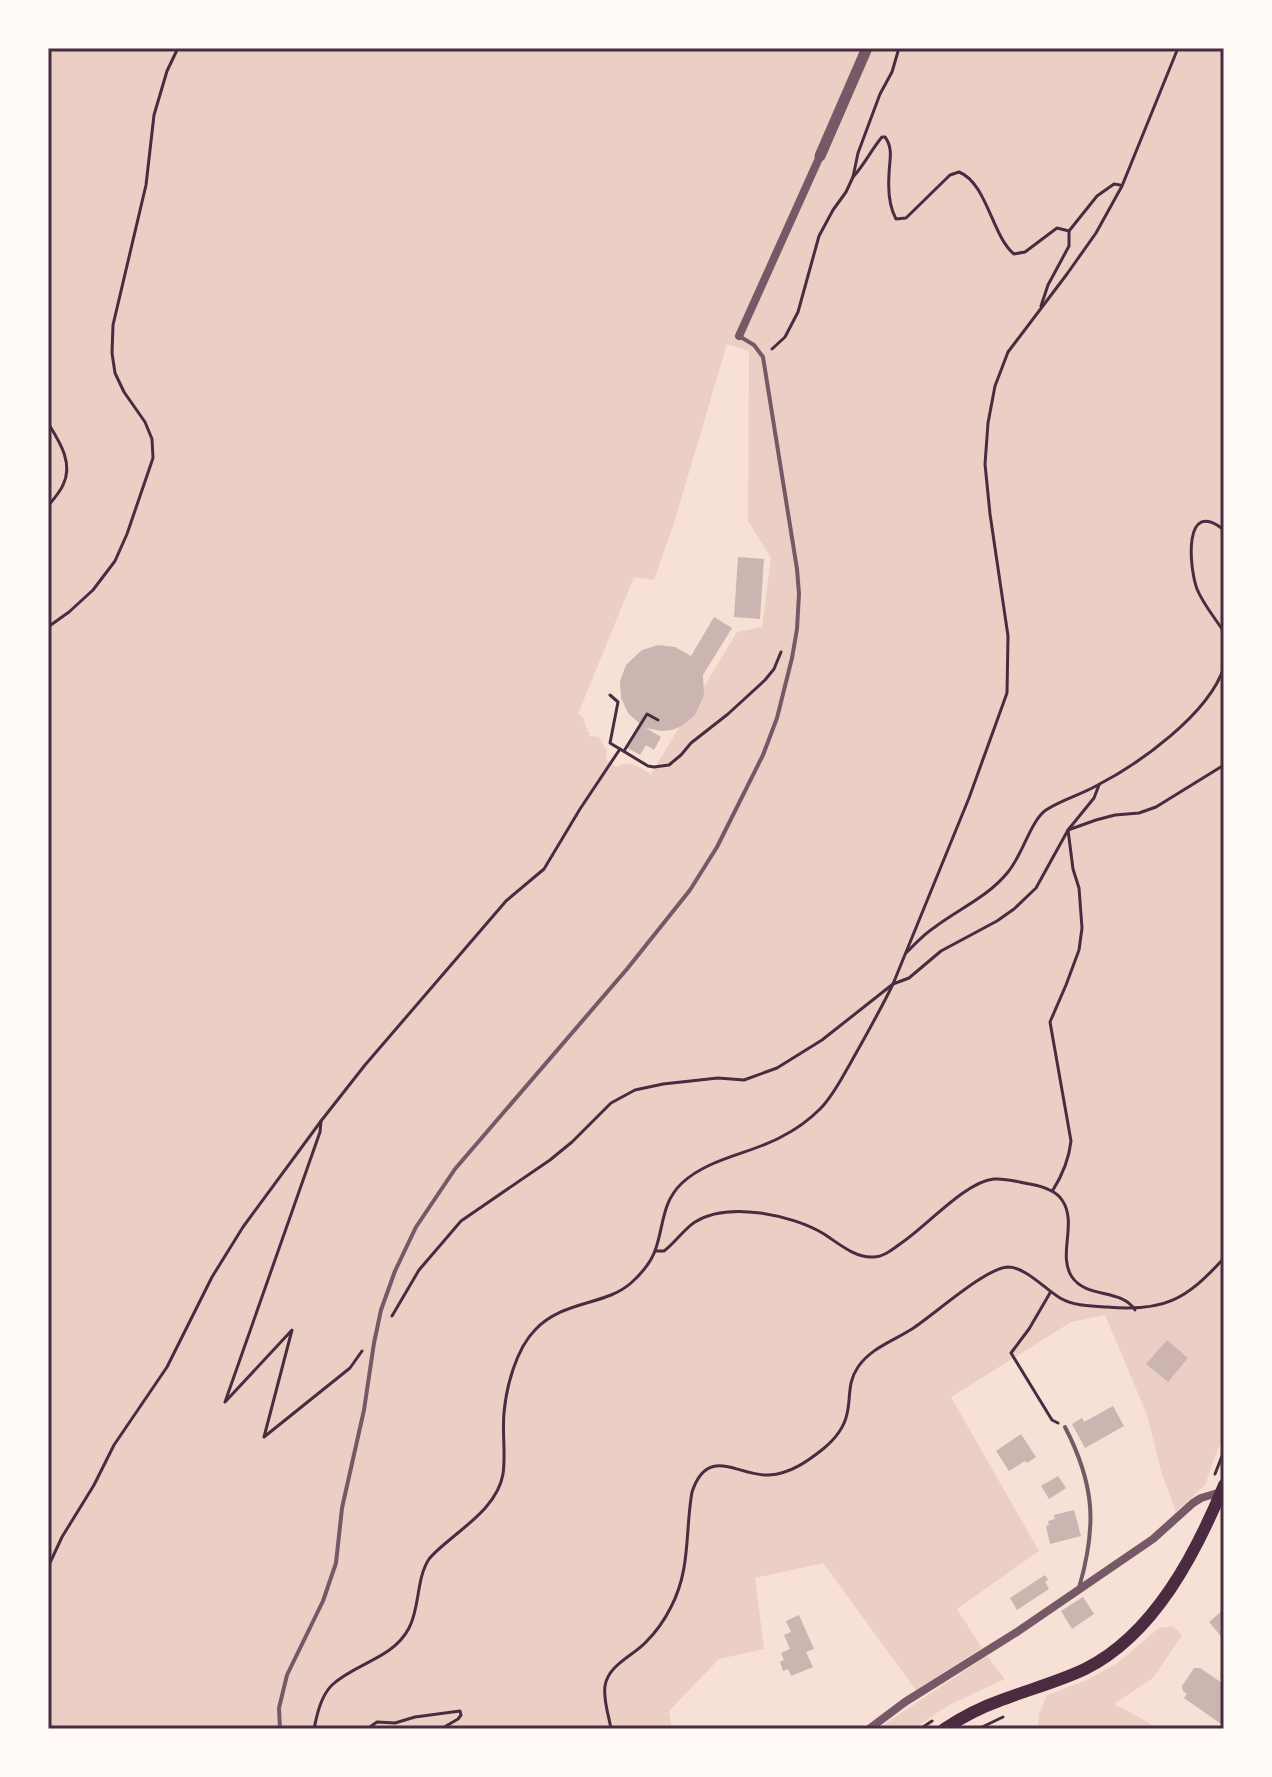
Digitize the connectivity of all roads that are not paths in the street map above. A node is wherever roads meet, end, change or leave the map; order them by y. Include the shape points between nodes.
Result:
1 (867, 48) edge
2 (820, 156) joint
3 (739, 336) joint
4 (1065, 1427) road end
5 (1222, 1488) edge
6 (1078, 1590) junction
7 (280, 1729) edge
8 (869, 1729) edge
9 (944, 1729) edge

1 - 2 street
2 - 3 street
3 - 7 lane via 763,357 797,569 797,629 777,718 717,847 690,890 455,1169 416,1227 381,1310 336,1563 287,1675
4 - 6 lane via 1088,1483 1091,1516
5 - 6 street via 1193,1503 1153,1539
5 - 9 main road via 1207,1525 1138,1631 1086,1668 995,1702
6 - 8 street

